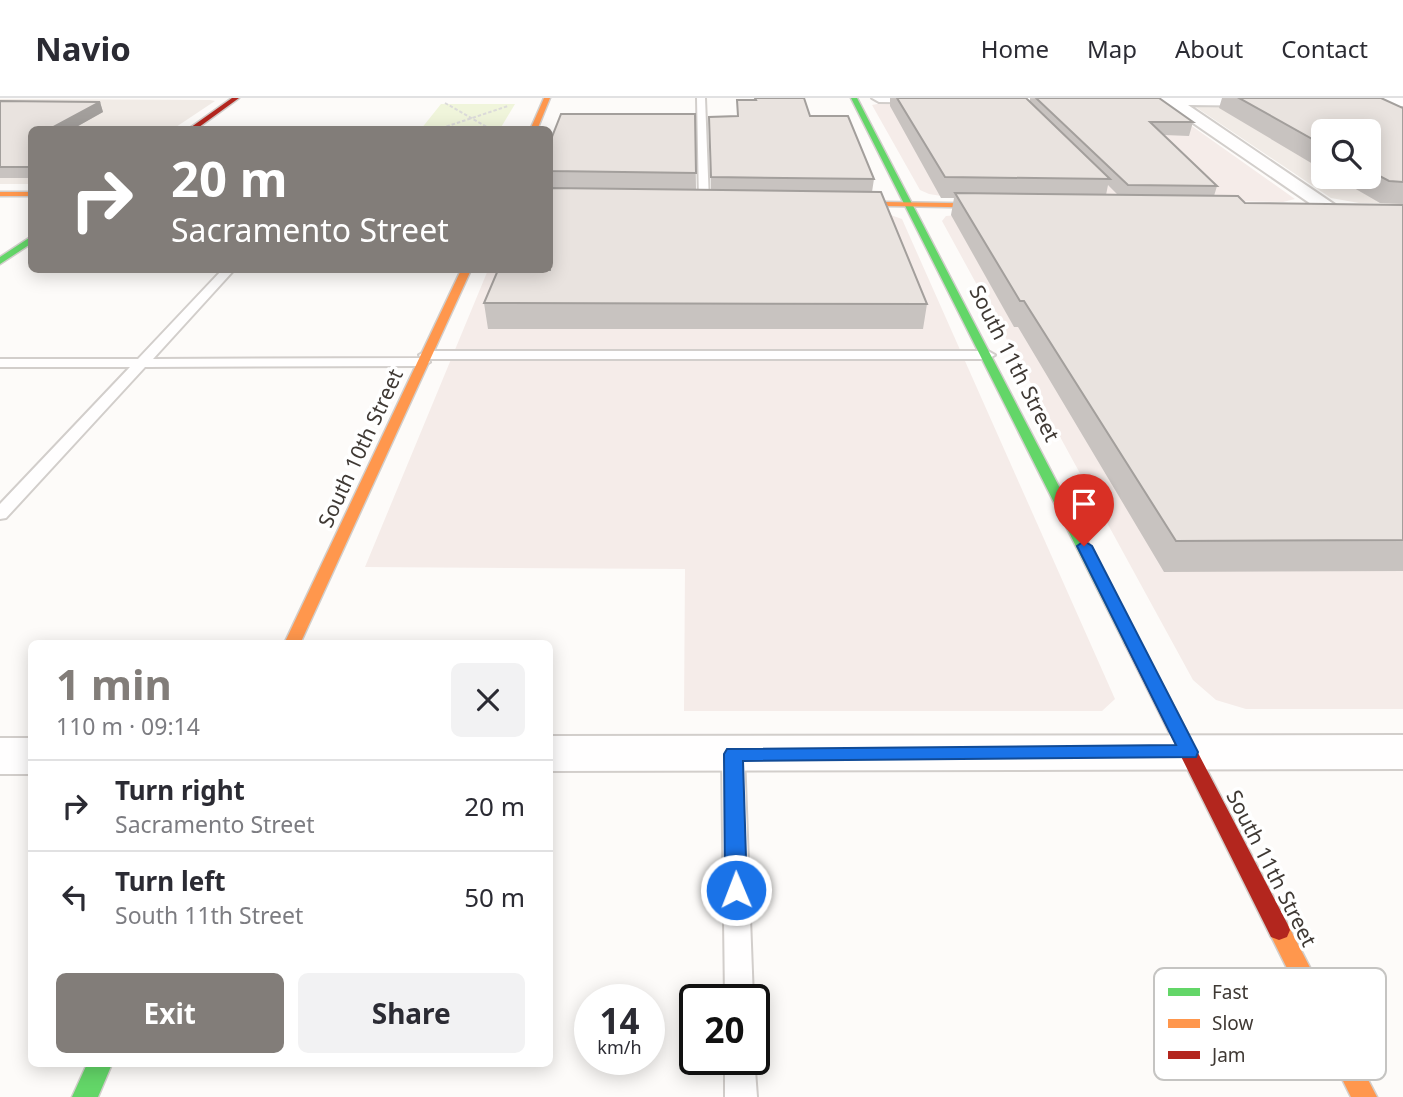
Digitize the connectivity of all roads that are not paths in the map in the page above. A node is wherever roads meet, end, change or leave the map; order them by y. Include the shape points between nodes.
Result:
1 (236, 98) edge
2 (547, 98) edge
3 (701, 98) edge
4 (854, 98) edge
5 (879, 98) edge
6 (1169, 99) edge
7 (1353, 99) edge
8 (1290, 101) edge
9 (1316, 101) edge
10 (1403, 101) edge
11 (1017, 102) edge
12 (1391, 118) edge
13 (196, 126) edge
14 (535, 126) edge
15 (0, 194) edge
16 (28, 194) edge
17 (704, 202) edge
18 (868, 204) edge
19 (909, 205) junction
20 (1016, 206) edge
21 (1308, 210) edge
22 (1341, 211) joint
23 (28, 242) edge
24 (0, 261) edge
25 (225, 273) edge
26 (465, 273) edge
27 (988, 355) junction
28 (424, 359) junction
29 (142, 362) junction
30 (0, 363) edge
31 (0, 514) edge
32 (294, 640) edge
33 (1403, 751) edge
34 (1189, 752) junction
35 (553, 754) edge
36 (733, 754) junction
37 (0, 756) edge
38 (28, 756) edge
39 (1299, 968) edge
40 (739, 984) edge
41 (99, 1067) edge
42 (740, 1075) edge
43 (1355, 1080) edge
44 (85, 1097) edge
45 (741, 1097) edge
46 (1364, 1097) edge

1 - 13 street
2 - 14 street
3 - 17 lane
4 - 19 street, South 11th Street
5 - 11 street
6 - 8 street
6 - 11 street
6 - 22 street
7 - 9 street
7 - 10 street
7 - 12 street
15 - 16 street
18 - 19 street
19 - 20 street
19 - 27 street, South 11th Street
21 - 22 street
23 - 24 street
25 - 29 lane
26 - 28 street, South 10th Street
27 - 28 lane
27 - 34 street, South 11th Street
28 - 29 lane
28 - 32 street, South 10th Street
29 - 30 lane
29 - 31 lane
33 - 34 street
34 - 36 street
34 - 39 street, South 11th Street
35 - 36 street
36 - 40 lane
37 - 38 street
41 - 44 street
42 - 45 lane
43 - 46 street, South 11th Street

